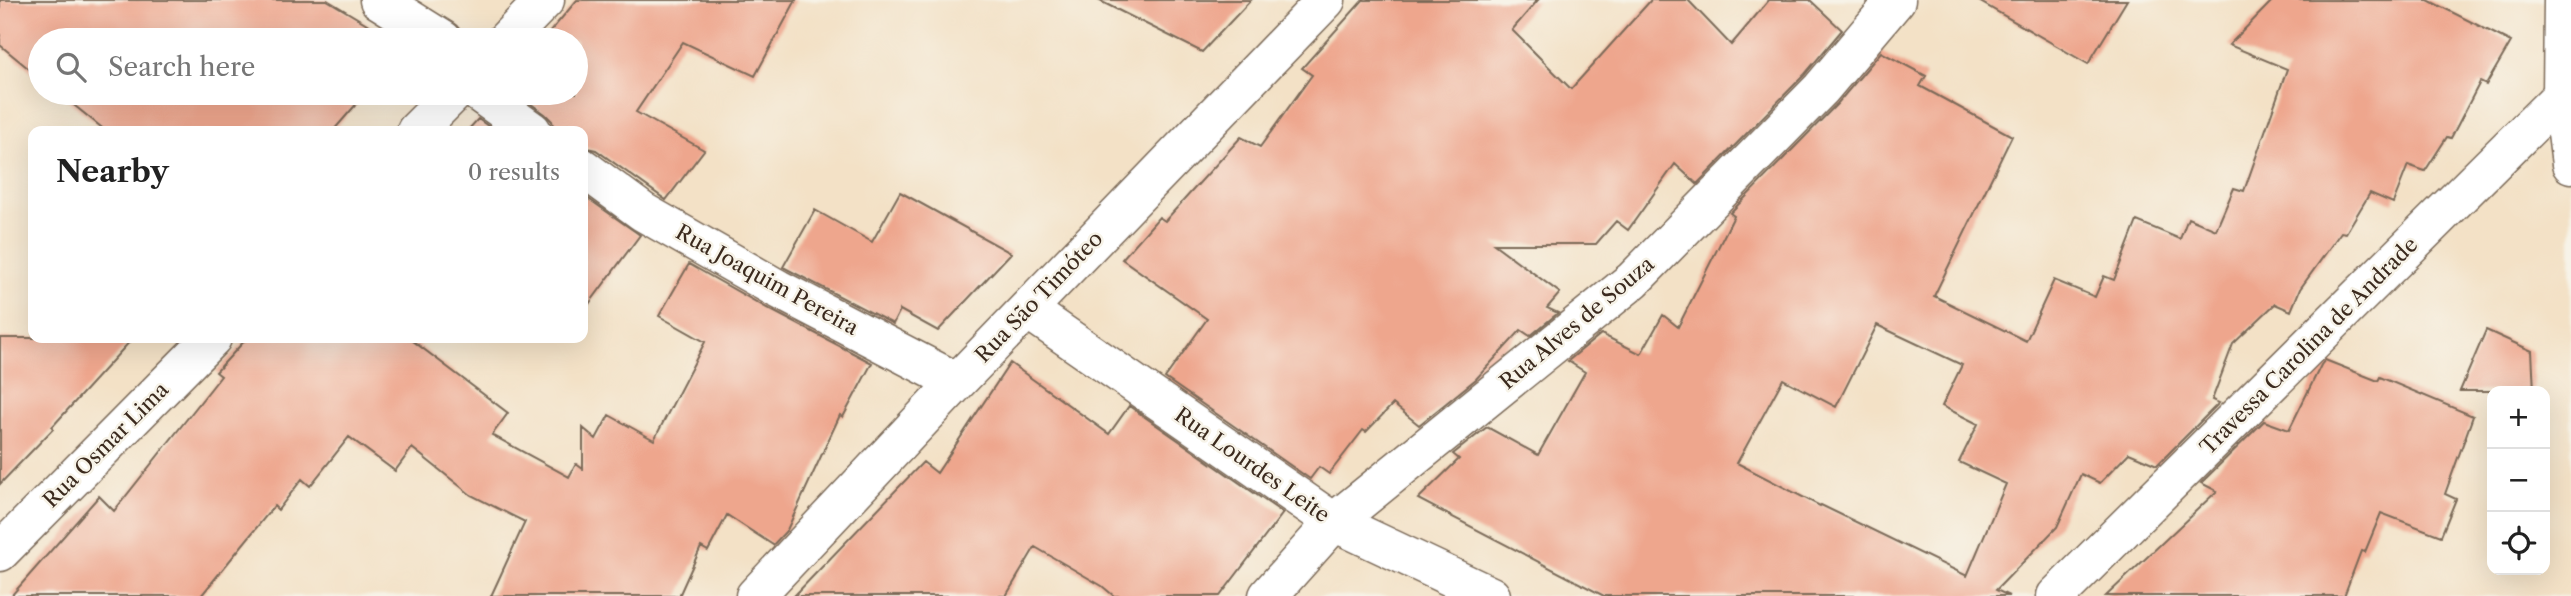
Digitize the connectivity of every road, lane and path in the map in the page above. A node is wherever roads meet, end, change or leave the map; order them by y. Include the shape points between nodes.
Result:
1 (379, 0) edge
2 (545, 0) edge
3 (1326, 0) edge
4 (1896, 0) edge
5 (2563, 0) edge
6 (424, 28) edge
7 (518, 28) edge
8 (2562, 95) junction
9 (442, 105) edge
10 (496, 105) edge
11 (421, 126) edge
12 (525, 126) edge
13 (2571, 164) edge
14 (588, 172) edge
15 (1028, 310) junction
16 (207, 343) edge
17 (957, 382) junction
18 (1334, 522) junction
19 (0, 552) edge
20 (755, 596) edge
21 (1269, 596) edge
22 (1489, 596) edge
23 (2056, 596) edge

1 - 6 street
2 - 7 street
3 - 15 street, Rua São Timóteo
4 - 18 street, Rua Alves de Souza via 1821,89 1633,280
5 - 8 street
8 - 13 street
8 - 23 street, Travessa Carolina de Andrade
9 - 11 street
10 - 12 street
14 - 17 street, Rua Joaquim Pereira via 643,212 778,289
15 - 17 street, Rua São Timóteo
15 - 18 street, Rua Lourdes Leite
16 - 19 street, Rua Osmar Lima
17 - 20 street, Rua São Timóteo
18 - 21 street, Rua Alves de Souza
18 - 22 street, Rua Lourdes Leite

